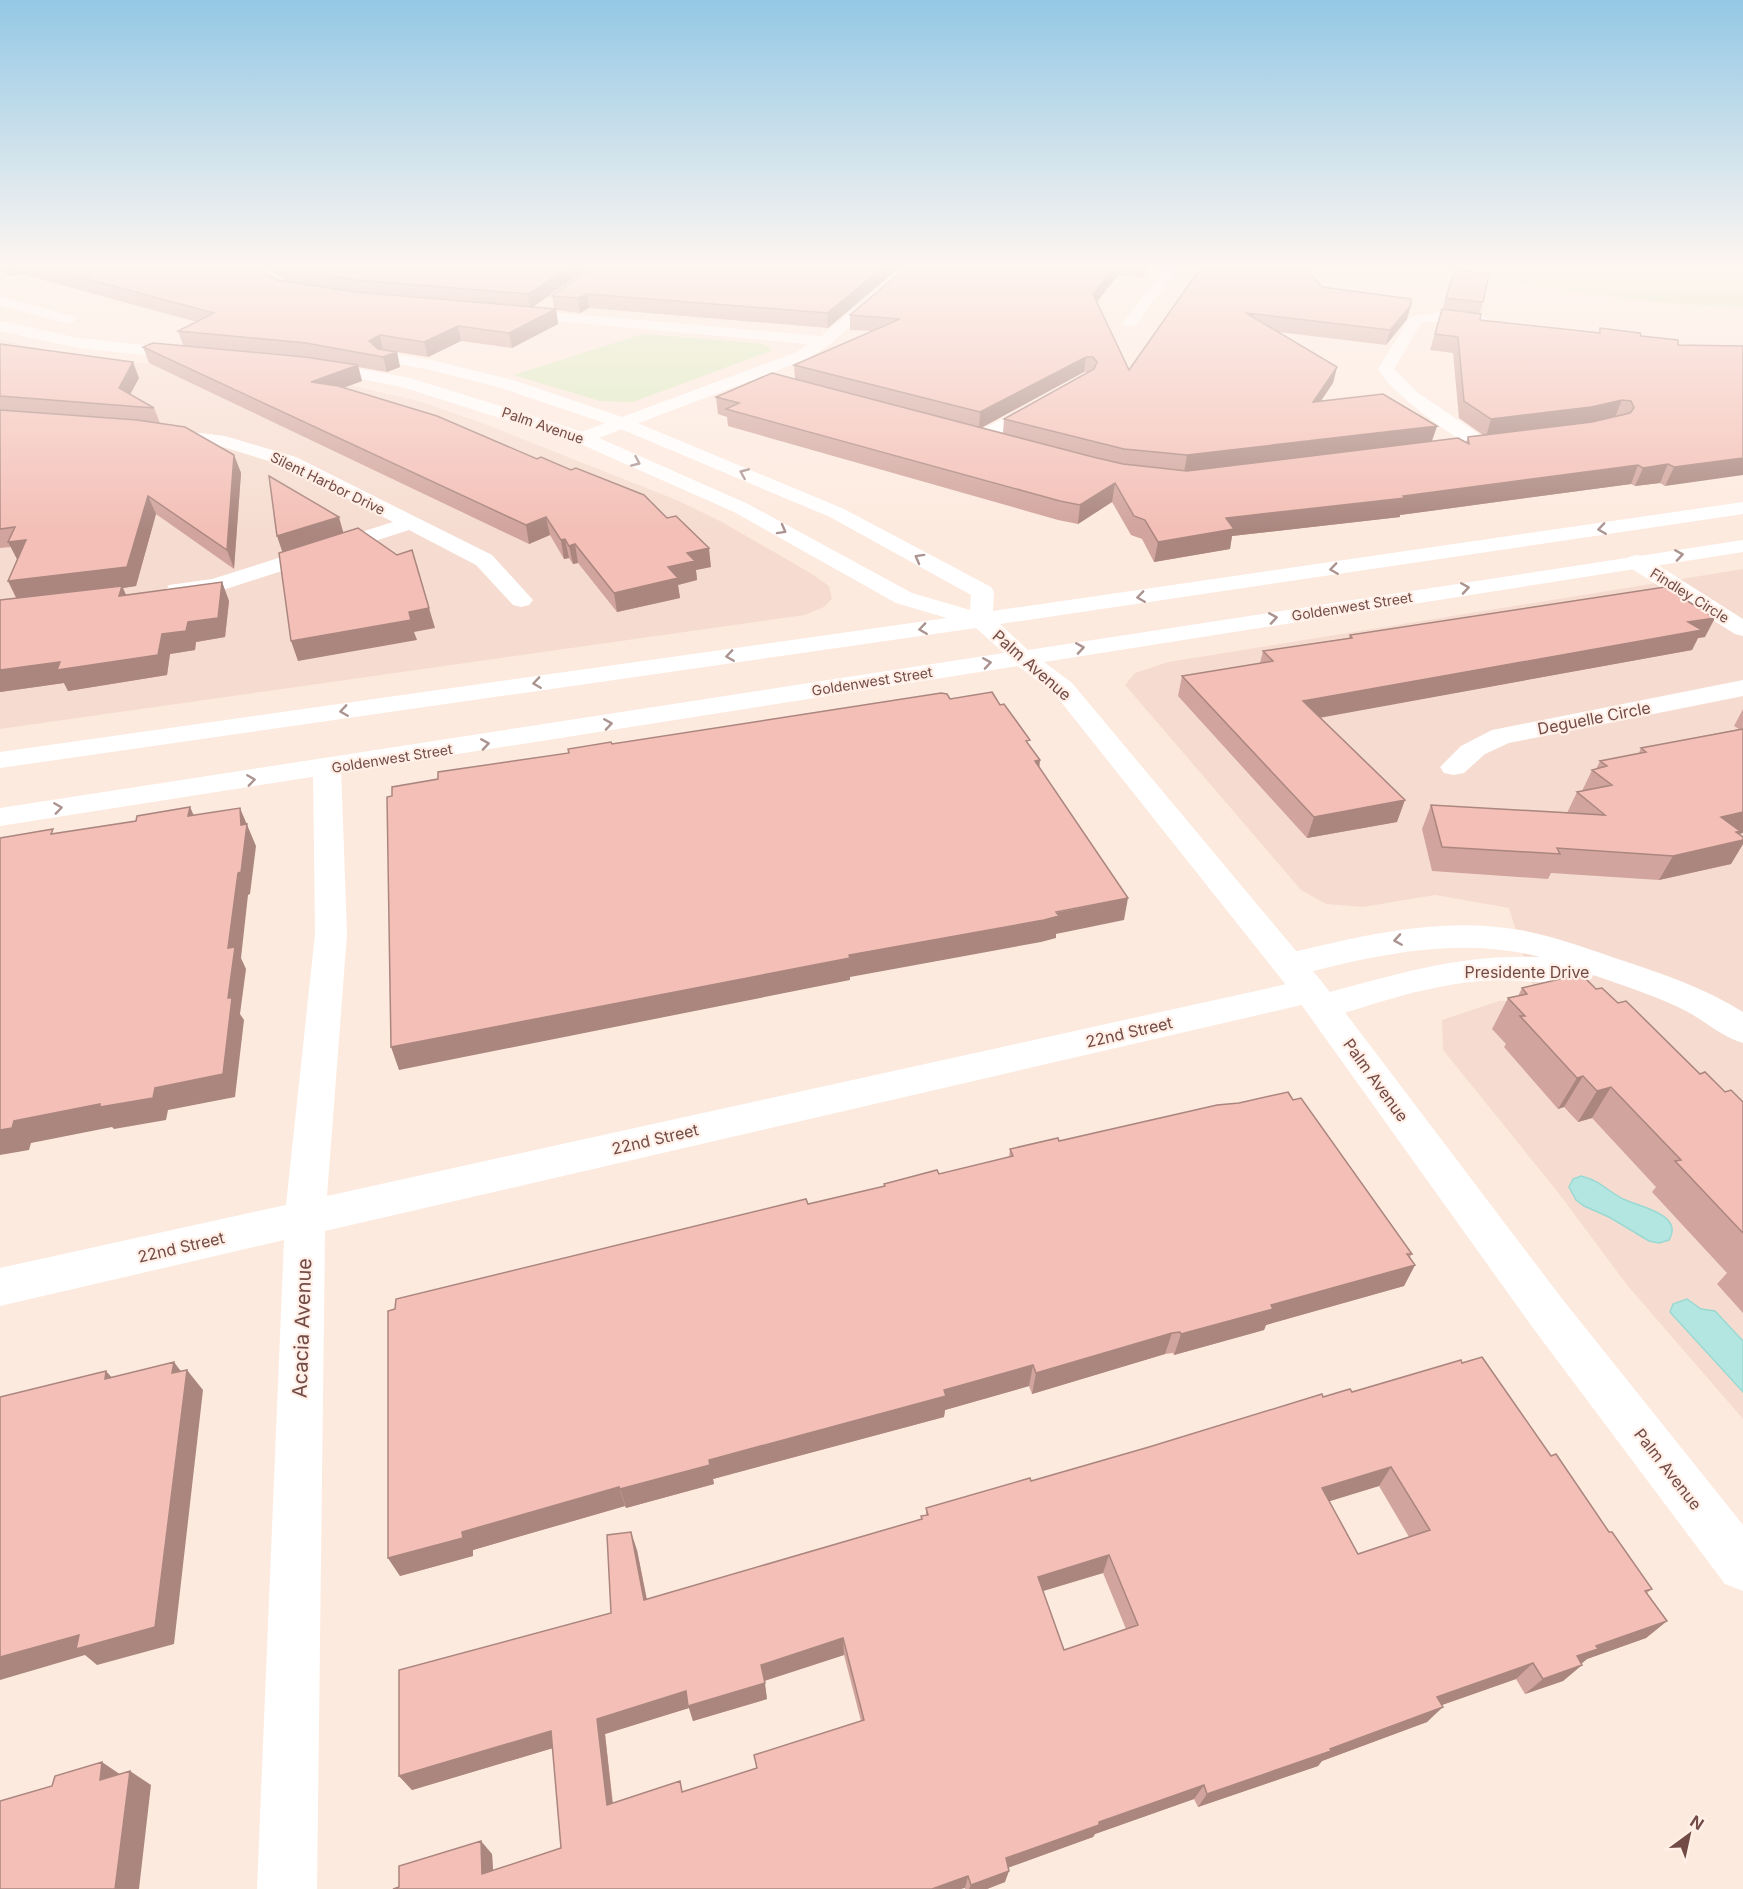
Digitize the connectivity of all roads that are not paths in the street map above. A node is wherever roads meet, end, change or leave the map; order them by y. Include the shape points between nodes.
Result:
1 (192, 354) edge
2 (369, 354) edge
3 (804, 354) edge
4 (1394, 354) edge
5 (210, 356) edge
6 (299, 364) edge
7 (751, 376) junction
8 (820, 394) edge
9 (1057, 395) edge
10 (622, 423) junction
11 (142, 431) edge
12 (957, 432) edge
13 (583, 438) junction
14 (980, 438) junction
15 (1504, 441) edge
16 (1002, 444) edge
17 (1481, 444) junction
18 (1458, 447) edge
19 (1743, 508) edge
20 (411, 523) junction
21 (1743, 546) edge
22 (1637, 562) junction
23 (158, 593) edge
24 (521, 600) dead end
25 (981, 620) junction
26 (1743, 629) edge
27 (1022, 657) junction
28 (1743, 688) edge
29 (0, 760) edge
30 (1454, 767) dead end
31 (327, 768) junction
32 (0, 817) edge
33 (1445, 936) junction
34 (1467, 970) junction
35 (1628, 975) junction
36 (1307, 988) junction
37 (1743, 1030) edge
38 (305, 1219) junction
39 (0, 1287) edge
40 (1743, 1566) edge
41 (287, 1889) edge

1 - 5 street
2 - 10 street, Palm Avenue via 507,384
3 - 7 street
4 - 17 street via 1386,374
6 - 13 street, Palm Avenue via 404,382
7 - 8 street
7 - 10 street
9 - 14 street
10 - 13 street
25 -> 10 street, Palm Avenue via 983,592 837,513
11 - 20 street, Silent Harbor Drive via 183,434 258,450 289,461
12 - 14 street
13 -> 25 street, Palm Avenue via 741,508 904,598
14 - 16 street
15 - 17 street
17 - 18 street
19 -> 25 street
20 - 23 street via 215,585
20 - 24 street, Silent Harbor Drive via 484,560
22 -> 21 street, Goldenwest Street
22 - 26 street, Findley Circle
27 -> 22 street, Goldenwest Street
25 - 27 street, Palm Avenue
25 -> 29 street
31 -> 27 street, Goldenwest Street
27 - 36 street, Palm Avenue via 1063,688
28 - 30 street, Deguelle Circle via 1503,736 1482,742
32 -> 31 street, Goldenwest Street
31 - 38 street, Acacia Avenue via 331,934
33 - 34 street
33 - 35 street, Presidente Drive via 1519,942
33 -> 36 street, Presidente Drive via 1395,940
34 - 35 street, Presidente Drive via 1527,968
34 - 36 street, Presidente Drive via 1416,981
35 - 37 street, Presidente Drive via 1693,999
36 - 38 street, 22nd Street
36 - 40 street, Palm Avenue via 1548,1314
38 - 39 street, 22nd Street
38 - 41 street, Acacia Avenue

